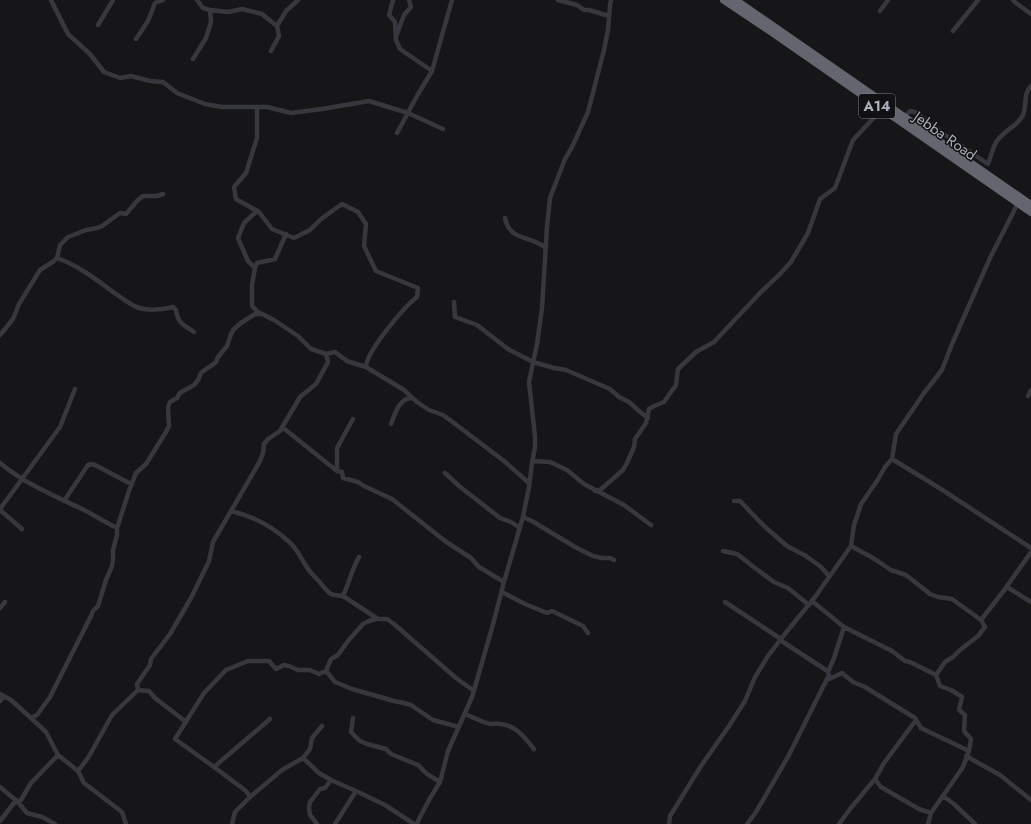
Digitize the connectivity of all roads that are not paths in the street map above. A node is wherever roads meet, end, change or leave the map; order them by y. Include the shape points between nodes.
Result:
1 (51, 0) edge
2 (113, 0) edge
3 (163, 0) edge
4 (197, 0) edge
5 (298, 0) edge
6 (393, 0) edge
7 (409, 0) edge
8 (558, 0) edge
9 (611, 0) edge
10 (724, 0) edge
11 (735, 0) edge
12 (888, 0) edge
13 (978, 0) edge
14 (1013, 0) edge
15 (450, 1) edge
16 (210, 10) junction
17 (880, 11) dead end
18 (1031, 14) edge
19 (609, 16) junction
20 (98, 25) dead end
21 (277, 26) junction
22 (953, 31) dead end
23 (396, 37) junction
24 (136, 40) dead end
25 (271, 51) dead end
26 (193, 59) dead end
27 (432, 71) junction
28 (1031, 86) edge
29 (257, 107) junction
30 (882, 109) junction
31 (408, 114) junction
32 (905, 118) junction
33 (443, 129) dead end
34 (397, 133) dead end
35 (163, 194) dead end
36 (1018, 203) junction
37 (1031, 205) edge
38 (257, 211) junction
39 (1031, 212) edge
40 (505, 218) dead end
41 (286, 234) junction
42 (546, 248) junction
43 (57, 258) junction
44 (255, 268) junction
45 (454, 302) dead end
46 (262, 314) junction
47 (194, 332) dead end
48 (0, 335) edge
49 (326, 354) junction
50 (533, 362) junction
51 (366, 367) junction
52 (75, 389) dead end
53 (1031, 390) edge
54 (1028, 396) dead end
55 (412, 398) junction
56 (648, 418) junction
57 (353, 419) dead end
58 (391, 424) dead end
59 (282, 427) junction
60 (892, 459) junction
61 (532, 461) junction
62 (0, 463) edge
63 (337, 470) junction
64 (445, 474) dead end
65 (22, 479) junction
66 (529, 483) junction
67 (131, 484) junction
68 (605, 486) junction
69 (595, 491) junction
70 (607, 497) junction
71 (734, 500) dead end
72 (64, 501) junction
73 (0, 510) edge
74 (231, 511) junction
75 (523, 517) junction
76 (651, 525) dead end
77 (117, 528) junction
78 (520, 528) junction
79 (22, 529) dead end
80 (850, 546) junction
81 (1031, 548) edge
82 (723, 550) dead end
83 (1031, 552) edge
84 (359, 557) dead end
85 (614, 560) dead end
86 (829, 576) junction
87 (504, 582) junction
88 (1007, 586) junction
89 (502, 592) junction
90 (343, 596) junction
91 (5, 602) dead end
92 (725, 602) dead end
93 (1031, 602) edge
94 (810, 603) junction
95 (0, 608) edge
96 (378, 619) junction
97 (981, 620) junction
98 (844, 627) junction
99 (588, 633) dead end
100 (781, 639) junction
101 (326, 671) junction
102 (828, 672) junction
103 (936, 675) junction
104 (827, 680) junction
105 (138, 690) junction
106 (474, 691) junction
107 (2, 695) edge
108 (0, 701) edge
109 (465, 714) junction
110 (31, 718) junction
111 (353, 718) dead end
112 (270, 719) dead end
113 (916, 720) junction
114 (186, 722) junction
115 (322, 726) dead end
116 (459, 727) junction
117 (534, 749) dead end
118 (968, 751) junction
119 (58, 755) junction
120 (966, 756) junction
121 (303, 758) junction
122 (214, 767) junction
123 (78, 771) junction
124 (875, 779) junction
125 (331, 780) junction
126 (440, 782) junction
127 (0, 787) edge
128 (356, 791) junction
129 (943, 796) junction
130 (250, 797) junction
131 (1031, 800) edge
132 (18, 802) junction
133 (931, 813) junction
134 (0, 821) edge
135 (53, 823) edge
136 (841, 823) edge
137 (126, 824) edge
138 (232, 824) edge
139 (317, 824) edge
140 (335, 824) edge
141 (414, 824) edge
142 (417, 824) edge
143 (669, 824) edge
144 (747, 824) edge
145 (928, 824) edge
146 (975, 824) edge

1 - 29 street via 68,34 90,54 104,72 120,78 131,76 163,82 177,93 222,108
2 - 20 street
3 - 24 street via 155,3
4 - 16 street via 203,8
5 - 21 street via 286,11
6 - 23 street via 389,15 396,22
7 - 23 street via 412,7 404,15
8 - 19 street
9 - 19 street
10 - 30 highway, Jebba Road / A14
11 - 32 highway
12 - 17 street
13 - 22 street
14 - 18 street
15 - 27 street
16 - 21 street via 228,12 242,9 262,14
16 - 26 street via 212,22
19 - 42 street via 604,50 588,112 565,159 550,198
21 - 25 street via 279,36
23 - 27 street via 400,49
27 - 31 street
28 - 32 street via 1025,96 1022,116 1017,124 997,141 988,164 915,112 910,111
29 - 31 street via 292,113 369,101
29 - 38 street via 257,138 246,173 234,188 236,199
30 - 36 highway, Jebba Road / A14
30 - 56 street via 853,140 835,188 820,199 808,233 791,262 714,342 696,352 678,369 676,385 664,402 649,409
31 - 33 street
31 - 34 street
32 - 37 highway
35 - 43 street via 143,196 126,214 120,213 102,226 68,237 60,245
36 - 39 highway, Jebba Road / A14
36 - 60 street via 990,258 942,370 896,434
38 - 41 street via 272,229
38 - 44 street via 244,223 238,238 248,260
40 - 42 street via 506,226 512,232 519,237 540,242
41 - 44 street via 275,259 257,263
41 - 51 street via 294,238 310,230 342,204 358,212 366,224 364,246 376,271 418,288 416,298 390,325
42 - 50 street via 542,308
43 - 47 street via 138,307 147,310 173,307 179,321
43 - 48 street via 40,270 19,304 13,320
44 - 46 street via 252,306
45 - 50 street via 455,316 477,325 508,349
46 - 49 street via 298,336 311,349
46 - 67 street via 256,314 234,329 216,362 201,373 194,385 170,402 169,426
49 - 51 street via 335,352 347,361
49 - 59 street via 328,362 316,384 300,398
50 - 56 street via 566,370 610,389
50 - 61 street via 529,382 535,436
51 - 55 street via 404,390
52 - 65 street via 60,427
53 - 54 street
55 - 58 street via 404,399 400,403
55 - 66 street via 459,426
56 - 68 street via 635,439 623,470
57 - 63 street via 337,448
59 - 63 street
59 - 74 street via 264,444 260,461
60 - 80 street via 861,504
60 - 81 street
61 - 66 street
61 - 69 street via 550,462 567,470
62 - 65 street
63 - 87 street via 342,472 343,478 358,482 392,499 471,558 479,567
64 - 78 street via 500,518
65 - 72 street
65 - 73 street
66 - 75 street
67 - 72 street via 95,465 88,465
67 - 77 street
68 - 69 street
68 - 70 street
69 - 70 street
70 - 76 street via 624,505
71 - 86 street via 740,501 787,546 806,556
72 - 77 street
73 - 79 street
74 - 90 street via 259,521 280,534 301,555 308,570 323,587 330,593
74 - 105 street via 213,542 209,560 191,598 170,634 151,659 150,665 137,684
75 - 78 street
75 - 85 street via 593,556
77 - 110 street via 112,566 98,606 93,611 50,697 37,715
78 - 87 street
80 - 86 street
80 - 97 street via 891,570 906,575 930,594 952,599
82 - 94 street via 737,554 774,582
83 - 88 street
84 - 90 street
86 - 94 street
87 - 89 street
88 - 93 street
88 - 97 street
89 - 99 street via 547,613 552,611 583,626
89 - 106 street
90 - 96 street
91 - 95 street
92 - 100 street
94 - 98 street
94 - 100 street
96 - 101 street via 360,627 338,656 331,659
96 - 106 street via 387,619 394,624
97 - 103 street via 985,627 978,636 946,662
98 - 102 street
98 - 103 street
100 - 102 street
100 - 143 street via 754,677 745,701 670,816
101 - 114 street via 319,674 284,665 276,669 269,661 234,666 226,670 204,693
101 - 116 street via 335,682 404,703 433,720
102 - 104 street
103 - 118 street via 940,686 962,697 959,710 965,715 964,731 971,740
104 - 113 street via 842,673
104 - 144 street via 789,755
105 - 114 street via 149,691
105 - 123 street via 112,715
106 - 109 street
107 - 108 street
107 - 110 street
109 - 116 street
109 - 117 street via 491,724 515,728
110 - 119 street via 46,732
111 - 126 street via 351,732 360,741 418,765
112 - 122 street
113 - 118 street via 920,728
113 - 124 street
114 - 122 street via 175,739
115 - 121 street via 312,738 310,750
116 - 126 street via 448,751
118 - 120 street
119 - 123 street
119 - 132 street via 31,783
120 - 129 street via 962,767
120 - 131 street via 1000,775
121 - 125 street
121 - 130 street via 282,770
122 - 130 street
123 - 137 street via 84,782 122,812
124 - 133 street via 881,787 903,801
124 - 136 street
125 - 128 street
125 - 139 street via 310,802 310,815
126 - 142 street
127 - 132 street
128 - 140 street
128 - 141 street via 385,805
129 - 133 street
129 - 146 street
130 - 138 street via 236,812
132 - 134 street via 14,803
132 - 135 street via 27,813
133 - 145 street

